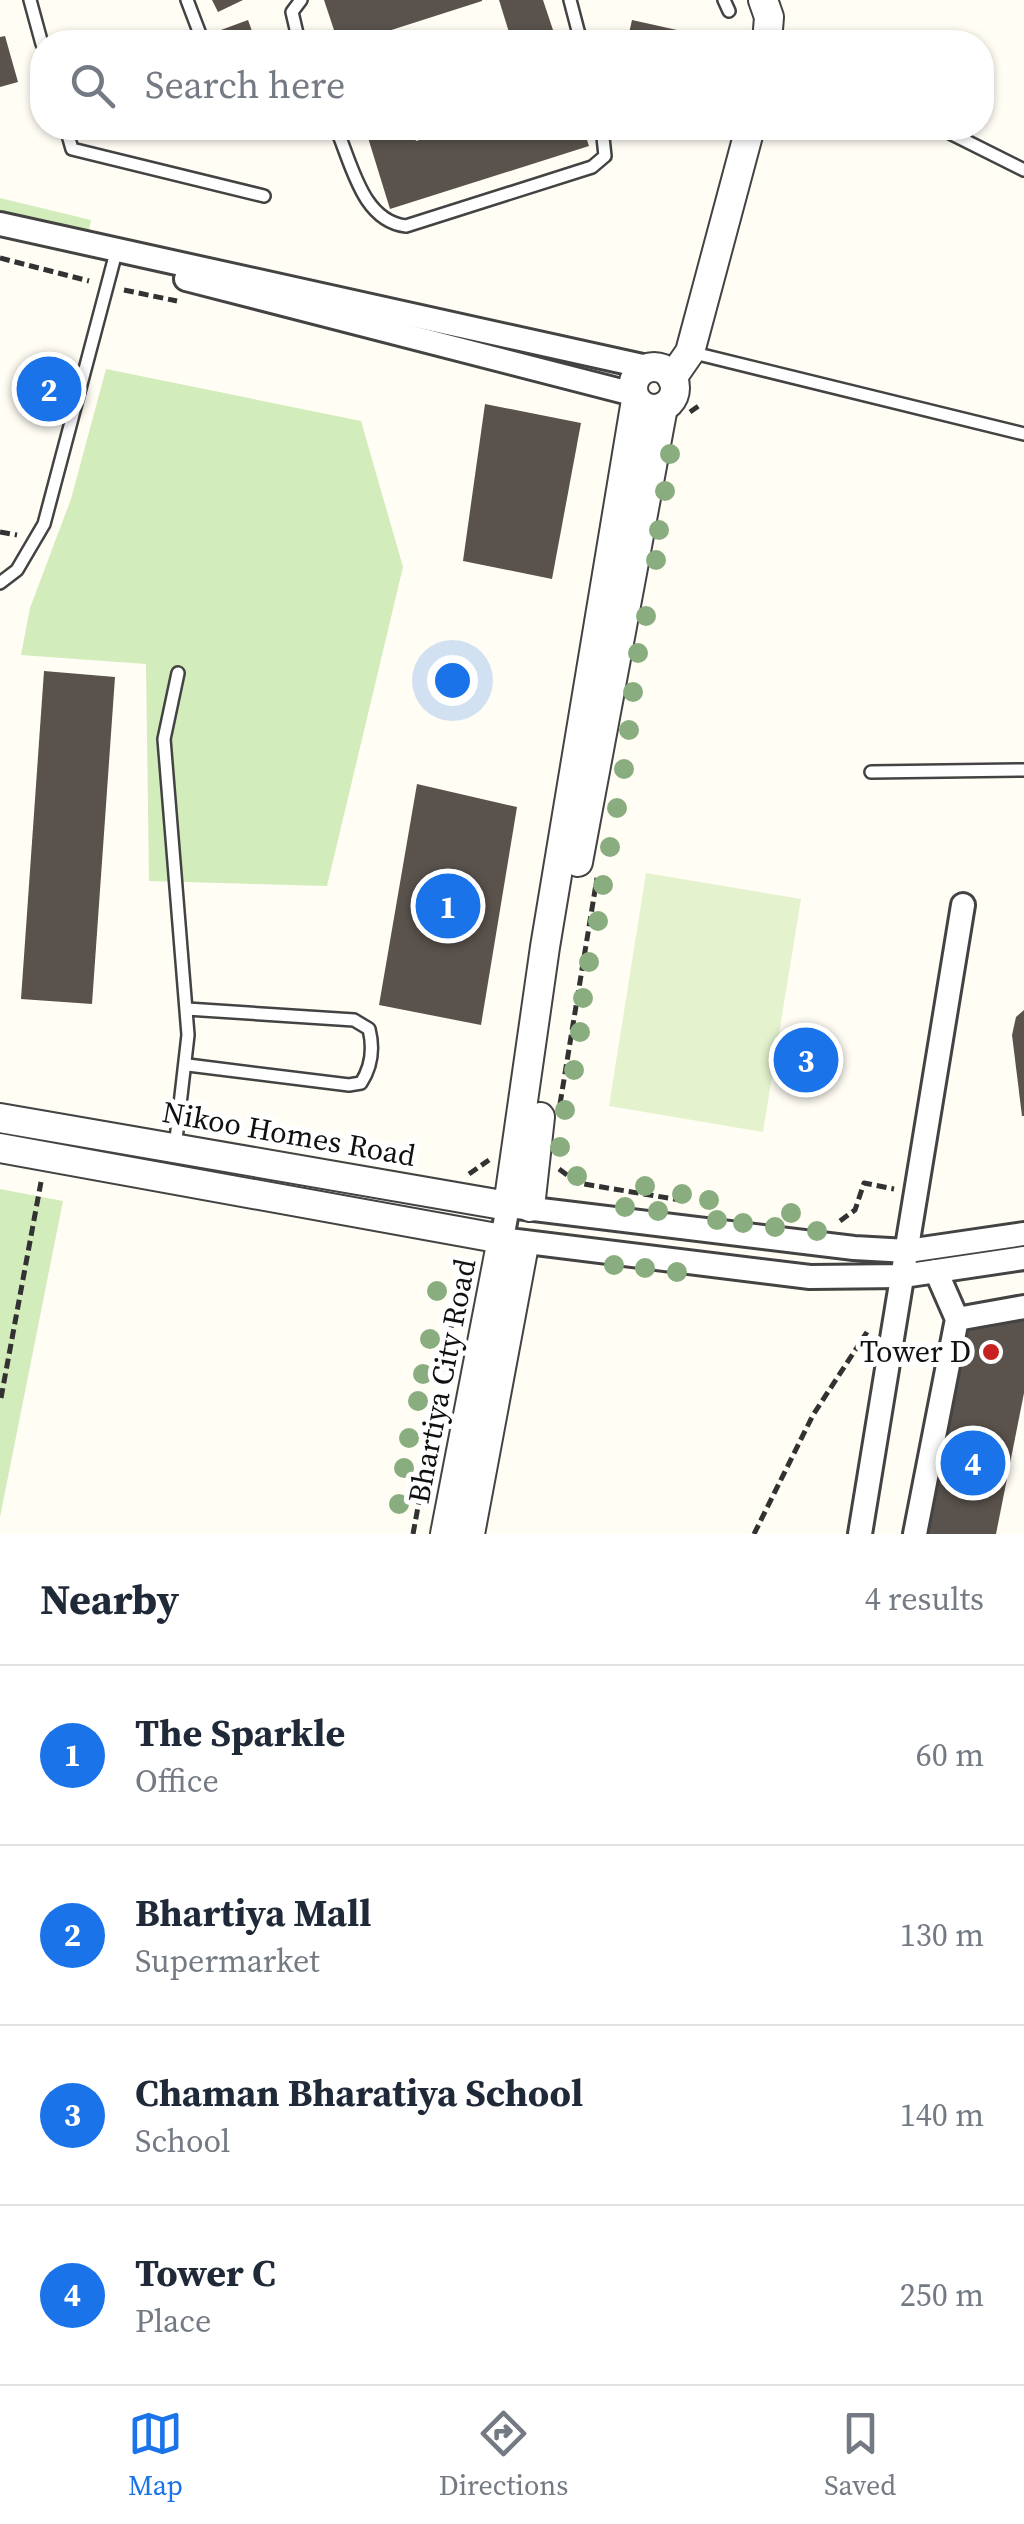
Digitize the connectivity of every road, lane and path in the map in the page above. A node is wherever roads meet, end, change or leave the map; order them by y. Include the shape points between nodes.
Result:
1 (30, 0) edge
2 (187, 0) edge
3 (301, 0) edge
4 (570, 0) edge
5 (764, 0) edge
6 (38, 30) edge
7 (198, 30) edge
8 (297, 30) edge
9 (578, 30) edge
10 (767, 30) edge
11 (69, 140) edge
12 (341, 140) edge
13 (603, 140) edge
14 (747, 140) edge
15 (964, 140) edge
16 (1024, 170) edge
17 (264, 196) dead end
18 (0, 224) edge
19 (0, 235) edge
20 (0, 258) edge
21 (114, 260) junction
22 (110, 287) junction
23 (178, 302) dead end
24 (690, 352) junction
25 (660, 372) junction
26 (654, 404) junction
27 (700, 405) dead end
28 (1024, 434) edge
29 (0, 583) edge
30 (178, 672) dead end
31 (1024, 770) edge
32 (871, 772) dead end
33 (597, 878) dead end
34 (963, 905) dead end
35 (187, 1008) junction
36 (188, 1065) junction
37 (559, 1110) dead end
38 (0, 1118) edge
39 (176, 1146) junction
40 (0, 1148) edge
41 (495, 1155) dead end
42 (554, 1157) dead end
43 (170, 1176) junction
44 (42, 1180) dead end
45 (454, 1180) dead end
46 (917, 1192) junction
47 (690, 1202) dead end
48 (519, 1206) junction
49 (829, 1224) dead end
50 (1024, 1234) edge
51 (513, 1242) junction
52 (458, 1248) dead end
53 (908, 1251) junction
54 (1024, 1258) edge
55 (936, 1271) junction
56 (904, 1276) junction
57 (1024, 1307) edge
58 (958, 1320) junction
59 (873, 1323) dead end
60 (1, 1398) edge
61 (413, 1534) edge
62 (445, 1534) edge
63 (470, 1534) edge
64 (754, 1534) edge
65 (860, 1534) edge
66 (915, 1534) edge

1 - 6 lane
2 - 7 lane
3 - 8 lane via 292,12
4 - 9 lane
5 - 10 street
11 - 17 lane via 72,149
12 - 13 lane via 373,213 406,226 592,167 605,156
14 - 24 street
15 - 16 lane
18 - 25 street
19 - 21 street
20 - 22 path
21 - 22 lane
21 - 26 street
22 - 23 path
22 - 29 lane via 44,524 17,570
24 - 25 street
24 - 28 lane
25 - 26 street via 673,396
25 - 26 street via 633,381
26 - 27 path
26 - 48 street via 545,947
30 - 35 lane via 164,739
31 - 32 lane
33 - 37 path
34 - 46 street
35 - 36 lane
35 - 36 lane via 354,1020 369,1029 372,1042 370,1070 361,1083 349,1085
36 - 39 lane
38 - 39 street, Nikoo Homes Road
39 - 43 lane
39 - 48 street, Nikoo Homes Road
40 - 43 street, Nikoo Homes Road
41 - 45 path
42 - 47 path via 560,1171 578,1183
43 - 51 street, Nikoo Homes Road
44 - 60 path
46 - 49 path via 864,1183 855,1210
46 - 53 street
48 - 51 street
48 - 53 street via 819,1246
50 - 53 street
51 - 56 street via 810,1277
51 - 62 street, Bhartiya City Road
51 - 63 street, Bhartiya City Road
52 - 61 path via 466,1261
53 - 56 street
54 - 55 street
55 - 56 street
55 - 58 street
56 - 65 street
57 - 58 street
58 - 66 street
59 - 64 path via 813,1415

